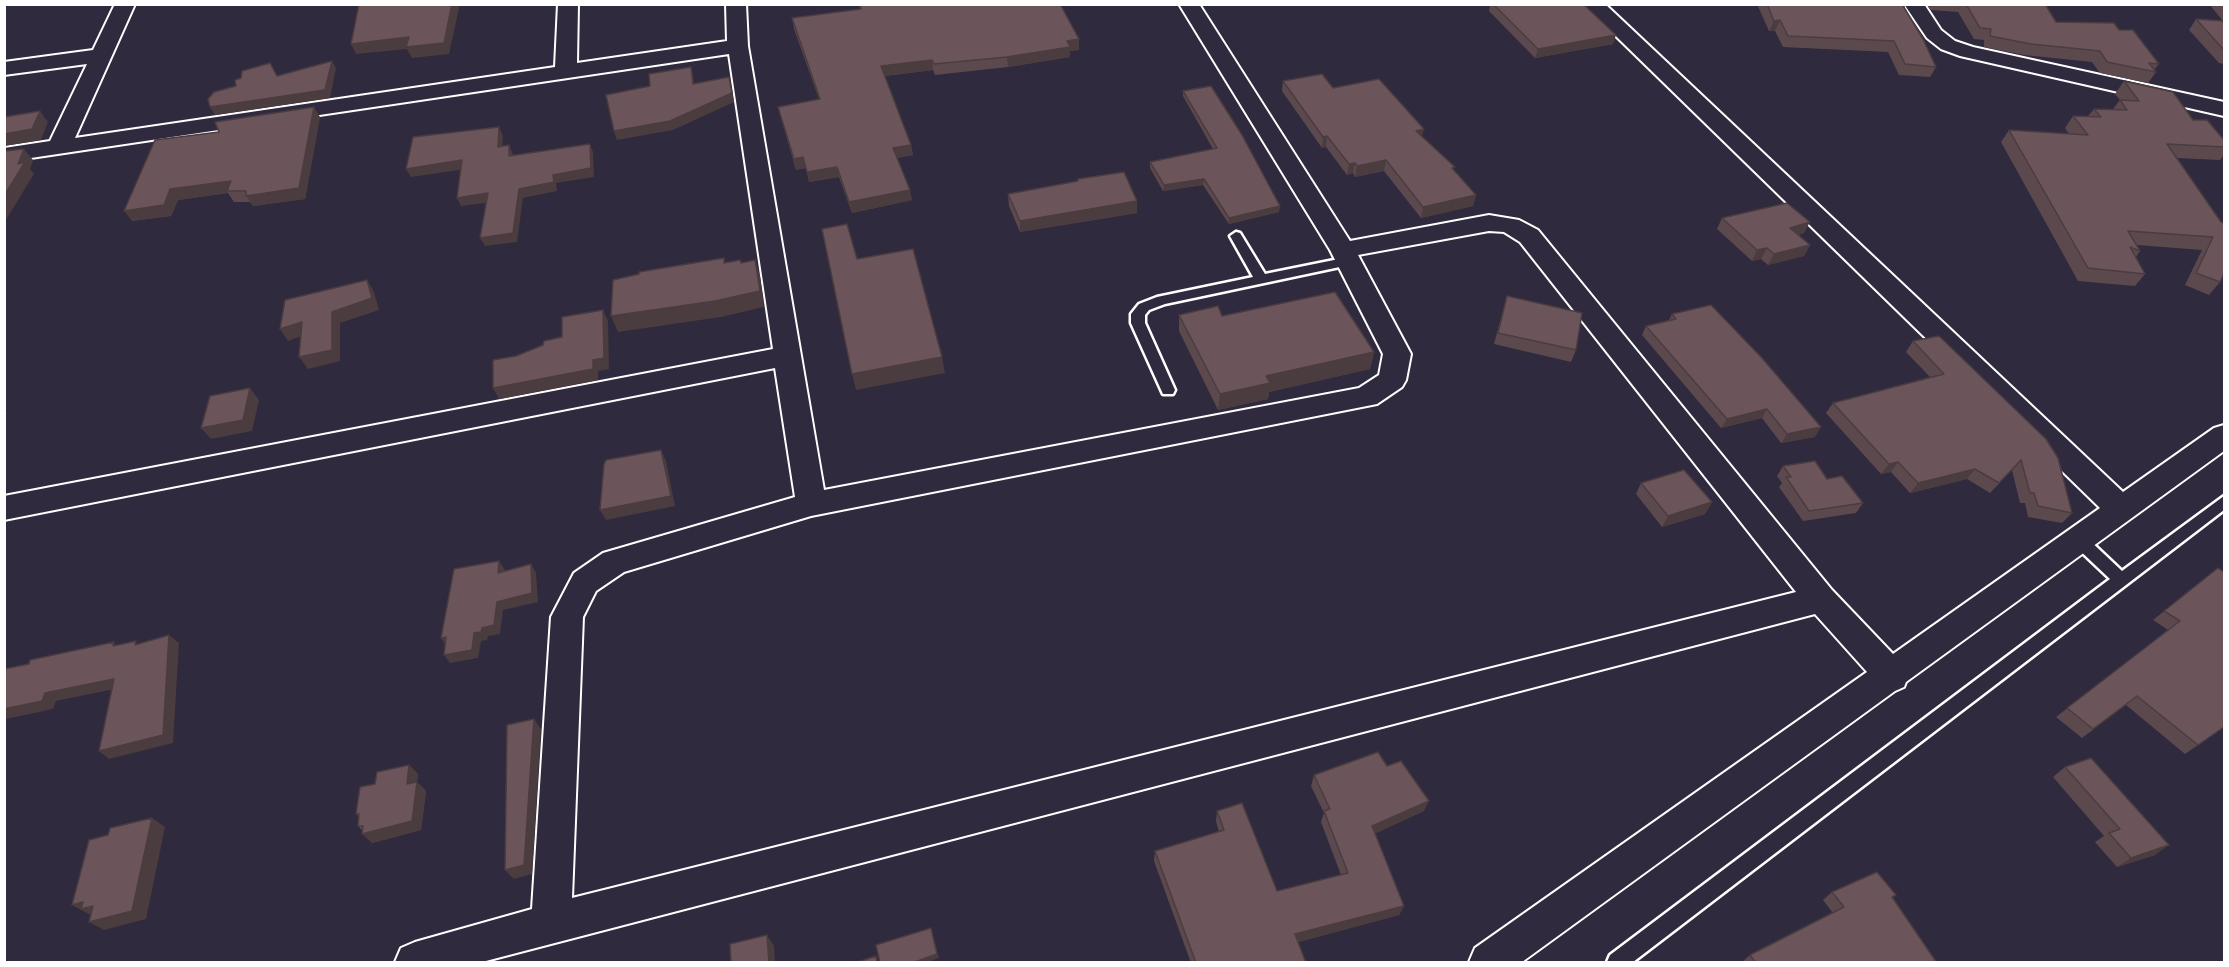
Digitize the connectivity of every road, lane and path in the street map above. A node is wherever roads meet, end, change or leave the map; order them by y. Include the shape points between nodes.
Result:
1 (125, 4) edge
2 (568, 4) edge
3 (736, 4) edge
4 (1189, 4) edge
5 (1593, 4) edge
6 (1914, 4) edge
7 (738, 46) junction
8 (102, 55) junction
9 (4, 69) edge
10 (566, 73) junction
11 (2224, 109) edge
12 (60, 145) junction
13 (4, 155) edge
14 (1236, 236) dead end
15 (1346, 255) junction
16 (1262, 279) junction
17 (787, 356) junction
18 (1168, 390) dead end
19 (2224, 436) edge
20 (2224, 502) edge
21 (811, 504) junction
22 (4, 508) edge
23 (2122, 510) junction
24 (2080, 541) junction
25 (2122, 581) junction
26 (1821, 599) junction
27 (1892, 676) junction
28 (551, 923) junction
29 (415, 963) edge
30 (1490, 963) edge
31 (1617, 963) edge

1 - 8 street
2 - 10 street
3 - 7 street
4 - 15 street
5 - 23 street
6 - 11 street via 1934,34 1967,52
7 - 10 street
7 - 17 street
8 - 9 street
8 - 12 street
10 - 12 street
12 - 13 street
14 - 16 lane
15 - 16 lane
15 - 21 street via 1397,354 1392,380 1367,397
15 - 26 street via 1489,223 1510,225 1529,236
16 - 18 lane via 1162,300 1144,307 1138,314 1138,323
17 - 21 street
17 - 22 street
19 - 23 street
20 - 25 lane
21 - 28 street via 614,562 585,582 567,617
23 - 24 street
24 - 25 lane
24 - 27 street
25 - 31 lane
26 - 27 street
26 - 28 street
27 - 30 street
28 - 29 street

